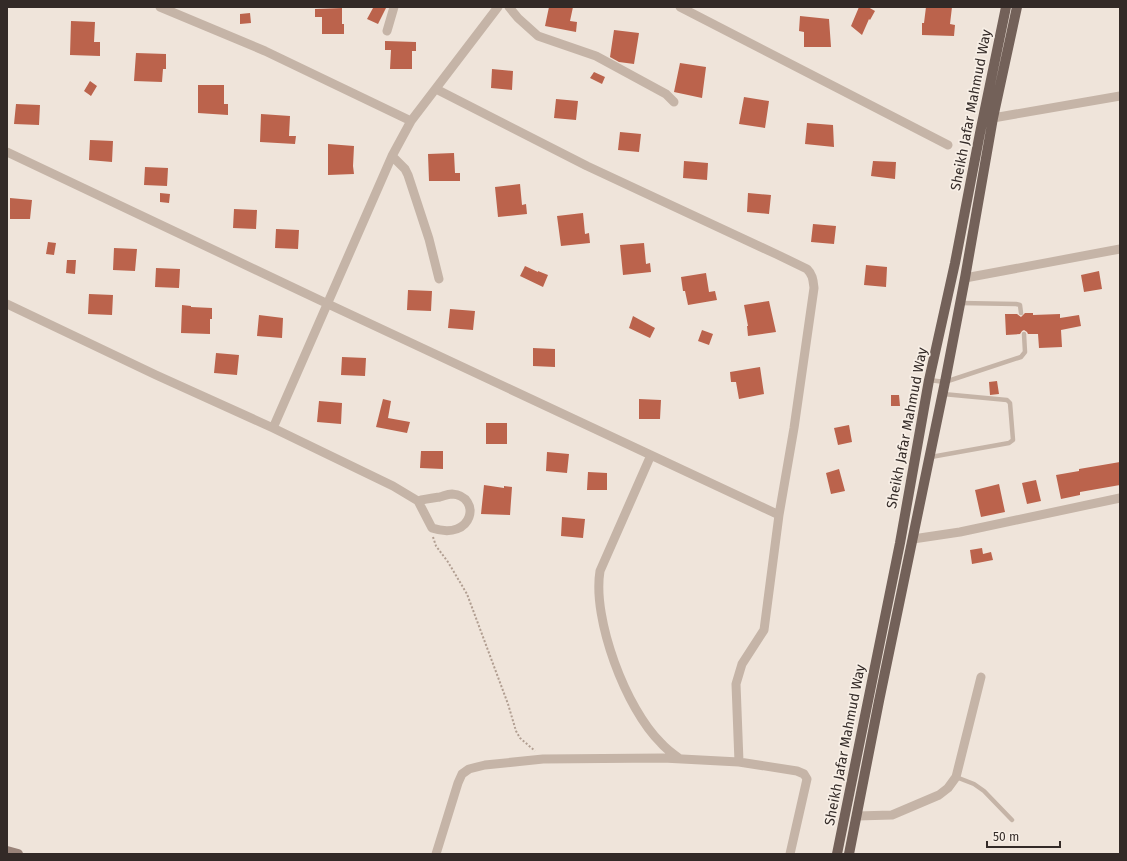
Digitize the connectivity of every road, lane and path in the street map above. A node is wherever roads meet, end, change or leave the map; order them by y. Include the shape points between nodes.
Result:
1 (160, 7) edge
2 (394, 7) edge
3 (498, 7) edge
4 (509, 7) edge
5 (680, 7) edge
6 (1006, 7) edge
7 (1017, 7) edge
8 (387, 31) dead end
9 (436, 89) junction
10 (1120, 96) edge
11 (674, 102) dead end
12 (993, 118) junction
13 (410, 121) junction
14 (948, 145) dead end
15 (7, 152) edge
16 (392, 156) junction
17 (1120, 249) edge
18 (965, 278) junction
19 (440, 279) dead end
20 (960, 303) junction
21 (7, 304) edge
22 (328, 304) junction
23 (1021, 314) dead end
24 (1024, 334) dead end
25 (929, 380) junction
26 (945, 382) junction
27 (942, 393) junction
28 (273, 428) junction
29 (651, 456) junction
30 (929, 457) junction
31 (1120, 498) edge
32 (418, 501) junction
33 (779, 515) junction
34 (432, 528) junction
35 (913, 539) junction
36 (981, 676) dead end
37 (544, 759) junction
38 (680, 759) junction
39 (739, 762) junction
40 (956, 777) junction
41 (857, 816) junction
42 (1012, 820) dead end
43 (7, 851) edge
44 (18, 854) edge
45 (436, 854) edge
46 (790, 854) edge
47 (837, 854) edge
48 (849, 854) edge

1 - 13 street via 265,51
2 - 8 street
3 - 9 street
4 - 11 street via 538,36 596,56 666,94
5 - 14 street
6 - 25 main road, Sheikh Jafar Mahmud Way
7 - 12 main road, Sheikh Jafar Mahmud Way
9 - 13 street
9 - 33 street via 587,166 776,254 811,273 814,288
10 - 12 street
12 - 18 main road, Sheikh Jafar Mahmud Way
13 - 16 street
15 - 22 street
16 - 19 street via 408,175
16 - 22 street
17 - 18 street
18 - 20 main road, Sheikh Jafar Mahmud Way
20 - 23 lane via 1016,304 1020,305
20 - 26 main road, Sheikh Jafar Mahmud Way
21 - 28 street
22 - 28 street
22 - 29 street
24 - 26 lane via 1025,352 1021,357
25 - 26 lane
25 - 47 main road, Sheikh Jafar Mahmud Way via 900,543
26 - 27 main road, Sheikh Jafar Mahmud Way
27 - 30 main road, Sheikh Jafar Mahmud Way
27 - 30 lane via 1007,400 1010,403 1014,440
28 - 32 street via 393,486
29 - 33 street
29 - 38 street via 600,571 600,602 612,658 627,692 660,743
30 - 35 main road, Sheikh Jafar Mahmud Way
31 - 35 street via 960,532
32 - 34 street
32 - 34 street via 452,494 467,500 469,515 463,526 455,530 441,531
33 - 39 street via 764,630 742,664 736,684
34 - 37 path via 436,546 467,594 516,731 520,738
35 - 41 main road, Sheikh Jafar Mahmud Way
36 - 40 street
37 - 38 street
37 - 45 street via 485,765 469,769 462,774
38 - 39 street
39 - 46 street via 797,771 804,774 807,779
40 - 41 street via 939,795 892,816
40 - 42 lane via 984,791
41 - 48 main road, Sheikh Jafar Mahmud Way
43 - 44 street

